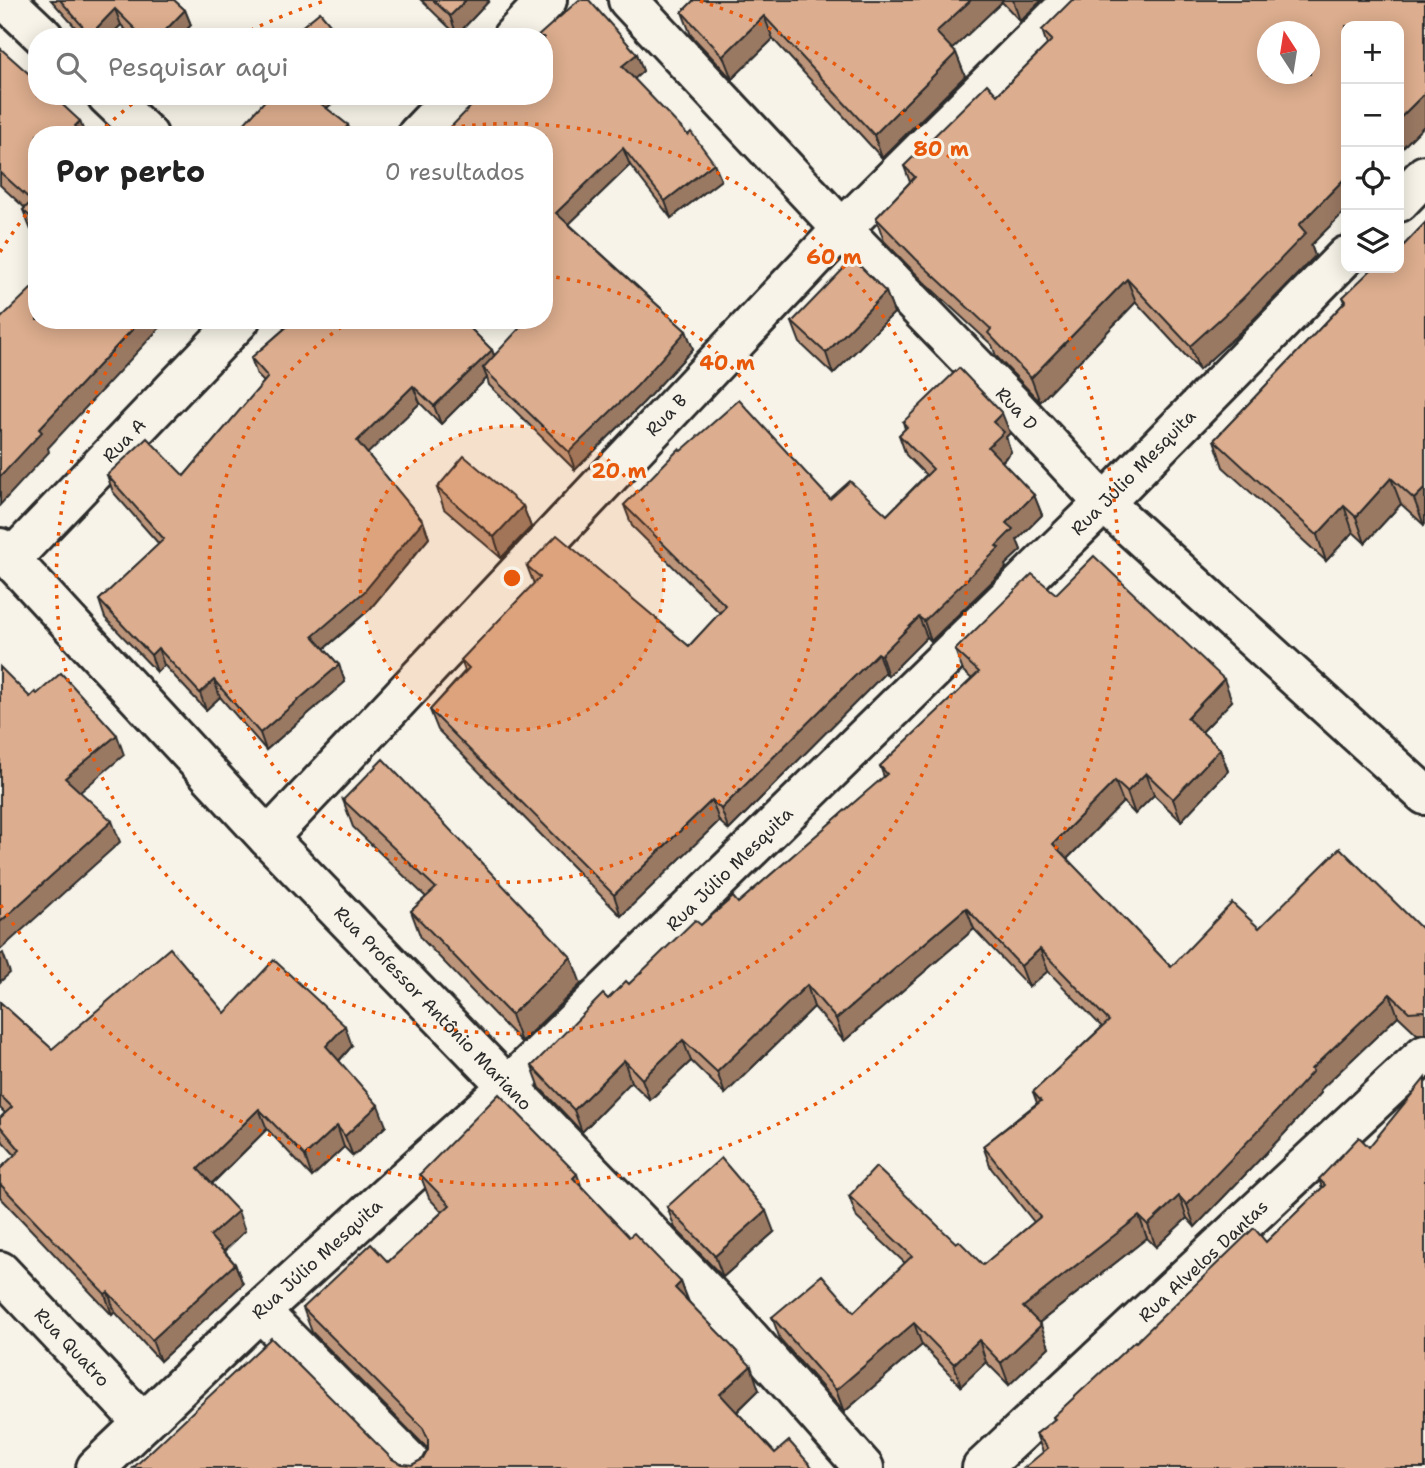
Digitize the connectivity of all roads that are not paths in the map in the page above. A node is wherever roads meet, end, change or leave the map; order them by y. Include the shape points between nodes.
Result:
1 (5, 0) edge
2 (547, 0) edge
3 (628, 0) edge
4 (1073, 0) edge
5 (35, 28) edge
6 (521, 28) edge
7 (116, 105) edge
8 (446, 105) edge
9 (139, 126) edge
10 (426, 126) edge
11 (1425, 175) edge
12 (1404, 197) edge
13 (842, 229) junction
14 (1341, 261) edge
15 (231, 329) edge
16 (1104, 503) junction
17 (6, 554) edge
18 (1425, 795) edge
19 (268, 838) junction
20 (1425, 1054) edge
21 (509, 1085) junction
22 (0, 1271) edge
23 (260, 1311) junction
24 (143, 1423) junction
25 (96, 1468) edge
26 (416, 1468) edge
27 (864, 1468) edge
28 (982, 1468) edge

1 - 5 street
2 - 6 street
3 - 13 street, Rua D
4 - 13 street, Rua B
7 - 9 street
8 - 10 street
11 - 12 street
13 - 16 street, Rua D
13 - 19 street, Rua B
14 - 16 street, Rua Júlio Mesquita
15 - 17 street, Rua A
16 - 18 street, Rua D
16 - 21 street, Rua Júlio Mesquita
17 - 19 street, Rua Professor Antônio Mariano
19 - 21 street, Rua Professor Antônio Mariano
20 - 28 street, Rua Alvelos Dantas
21 - 23 street, Rua Júlio Mesquita
21 - 27 street, Rua Professor Antônio Mariano via 729,1315
22 - 24 street, Rua Quatro
23 - 24 street, Rua Júlio Mesquita
23 - 26 street
24 - 25 street, Rua Júlio Mesquita

